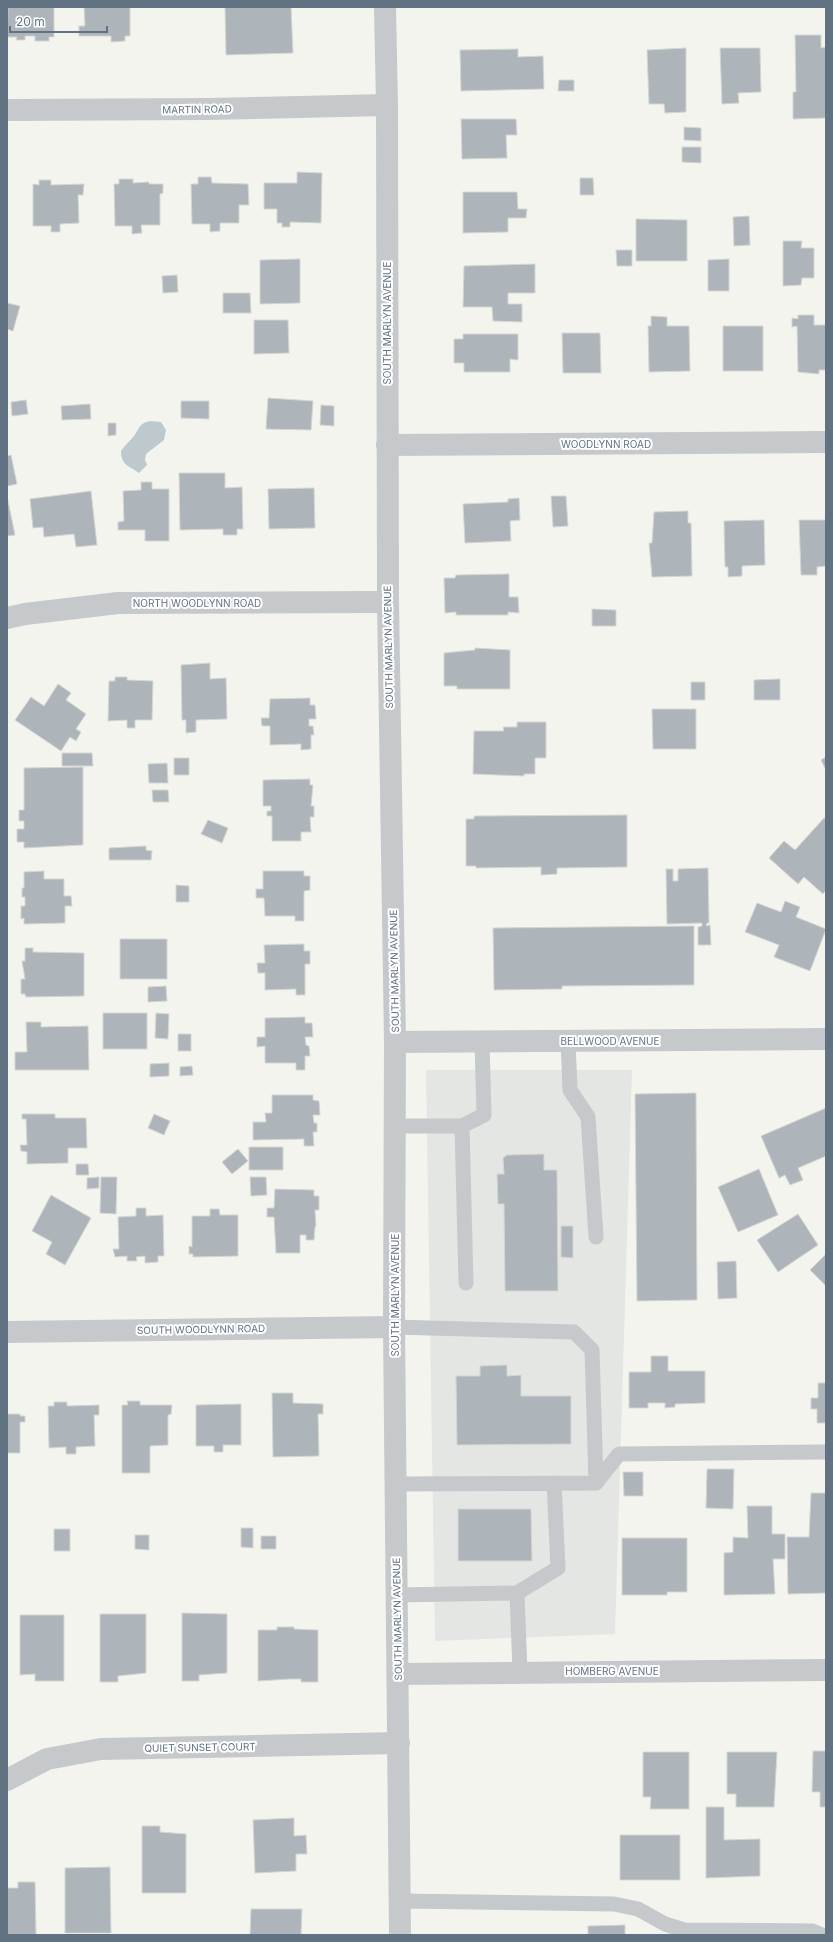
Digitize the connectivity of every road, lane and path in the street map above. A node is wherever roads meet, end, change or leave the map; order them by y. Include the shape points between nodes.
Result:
1 (385, 7) edge
2 (386, 105) junction
3 (7, 110) edge
4 (826, 442) edge
5 (387, 445) junction
6 (388, 602) junction
7 (7, 618) edge
8 (826, 1040) edge
9 (568, 1041) junction
10 (395, 1042) junction
11 (482, 1042) junction
12 (394, 1126) junction
13 (462, 1126) junction
14 (596, 1237) dead end
15 (466, 1284) dead end
16 (394, 1327) junction
17 (7, 1332) edge
18 (826, 1452) edge
19 (554, 1483) junction
20 (596, 1483) junction
21 (396, 1484) junction
22 (517, 1593) junction
23 (397, 1595) junction
24 (826, 1670) edge
25 (520, 1672) junction
26 (398, 1674) junction
27 (399, 1744) junction
28 (7, 1780) edge
29 (400, 1901) junction
30 (666, 1930) edge
31 (400, 1935) edge
32 (822, 1935) edge

1 - 2 street, SOUTH MARLYN AVENUE
2 - 3 street, MARTIN ROAD
2 - 5 street, SOUTH MARLYN AVENUE
4 - 5 street, WOODLYNN ROAD
5 - 6 street, SOUTH MARLYN AVENUE
6 - 7 street, NORTH WOODLYNN ROAD via 118,603
6 - 10 street, SOUTH MARLYN AVENUE
8 - 9 street, BELLWOOD AVENUE
9 - 11 street, BELLWOOD AVENUE
9 - 14 lane via 570,1090 588,1116
10 - 11 street, BELLWOOD AVENUE
10 - 12 street, SOUTH MARLYN AVENUE
11 - 13 lane via 484,1115
12 - 13 lane
12 - 16 street, SOUTH MARLYN AVENUE
13 - 15 lane
16 - 17 street, SOUTH WOODLYNN ROAD
16 - 20 lane via 574,1332 592,1350
16 - 21 street, SOUTH MARLYN AVENUE
18 - 20 lane via 619,1454
19 - 20 lane
19 - 21 lane
19 - 22 lane via 558,1568
21 - 23 street, SOUTH MARLYN AVENUE
22 - 23 lane
22 - 25 lane
23 - 26 street, SOUTH MARLYN AVENUE
24 - 25 street, HOMBERG AVENUE
25 - 26 street, HOMBERG AVENUE
26 - 27 street, SOUTH MARLYN AVENUE
27 - 28 street, QUIET SUNSET COURT via 101,1749 47,1759
27 - 29 street, SOUTH MARLYN AVENUE
29 - 30 lane via 614,1904 638,1909
29 - 31 street, SOUTH MARLYN AVENUE
30 - 32 lane via 813,1931

